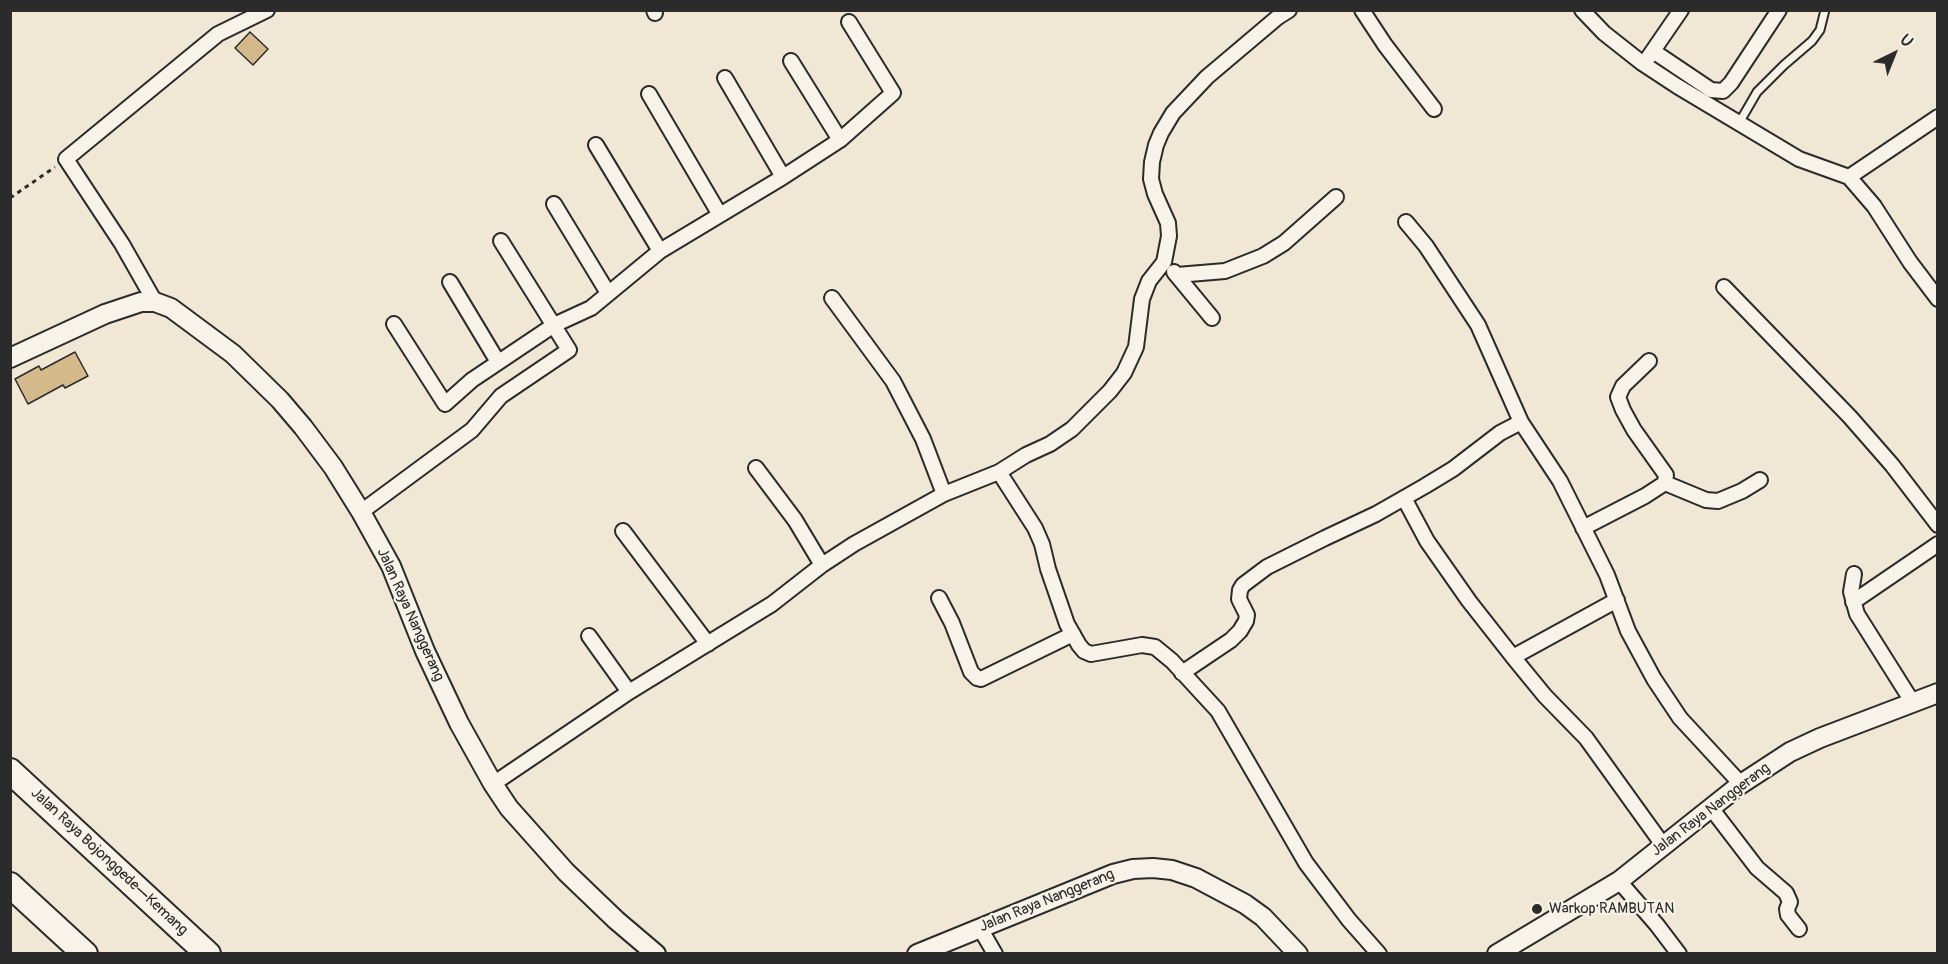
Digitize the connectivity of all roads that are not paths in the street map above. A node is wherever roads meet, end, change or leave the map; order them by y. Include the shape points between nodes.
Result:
1 (267, 10) edge
2 (1289, 10) edge
3 (1362, 10) edge
4 (1582, 10) edge
5 (1681, 10) edge
6 (1779, 10) edge
7 (1825, 10) edge
8 (849, 22) dead end
9 (1653, 51) junction
10 (791, 61) dead end
11 (1642, 63) junction
12 (725, 78) dead end
13 (649, 94) dead end
14 (1434, 109) dead end
15 (1938, 117) edge
16 (1738, 123) junction
17 (840, 140) junction
18 (596, 145) dead end
19 (783, 177) junction
20 (1850, 177) junction
21 (1336, 197) dead end
22 (554, 204) dead end
23 (720, 215) junction
24 (1406, 222) dead end
25 (501, 241) dead end
26 (660, 251) junction
27 (1164, 262) junction
28 (1177, 275) junction
29 (450, 282) dead end
30 (1724, 286) dead end
31 (608, 293) junction
32 (832, 298) dead end
33 (1938, 299) edge
34 (155, 302) junction
35 (1212, 318) dead end
36 (394, 324) dead end
37 (554, 325) junction
38 (10, 358) edge
39 (1649, 361) dead end
40 (498, 362) junction
41 (1521, 423) junction
42 (756, 468) dead end
43 (999, 472) junction
44 (1760, 480) dead end
45 (1665, 483) junction
46 (944, 494) junction
47 (1404, 498) junction
48 (1932, 505) edge
49 (361, 512) junction
50 (1938, 525) edge
51 (1583, 528) junction
52 (622, 531) dead end
53 (1938, 544) edge
54 (822, 565) junction
55 (1854, 574) dead end
56 (939, 598) dead end
57 (1617, 600) junction
58 (1853, 602) junction
59 (1073, 634) junction
60 (589, 636) dead end
61 (708, 644) junction
62 (1512, 657) junction
63 (1182, 673) junction
64 (628, 692) junction
65 (1938, 693) edge
66 (1913, 703) junction
67 (10, 771) edge
68 (493, 784) junction
69 (1741, 784) junction
70 (1711, 808) junction
71 (1663, 845) junction
72 (1619, 881) junction
73 (10, 885) edge
74 (980, 928) junction
75 (1799, 929) dead end
76 (85, 954) edge
77 (208, 954) edge
78 (656, 954) edge
79 (917, 954) edge
80 (995, 954) edge
81 (1298, 954) edge
82 (1379, 954) edge
83 (1497, 954) edge
84 (1679, 954) edge

1 - 34 street via 218,34 66,159
2 - 27 street via 1207,77 1173,113 1161,133 1151,179 1168,223
3 - 14 street
4 - 11 street
5 - 9 street
6 - 9 street via 1723,91 1711,90
7 - 16 lane via 1820,30 1812,41 1757,92
8 - 17 street via 892,93
9 - 11 street
10 - 17 street
11 - 16 street
12 - 19 street
13 - 23 street
15 - 20 street
16 - 20 street via 1799,159
17 - 19 street
18 - 26 street
19 - 23 street
20 - 33 street
21 - 28 street via 1284,243 1263,256 1225,271
22 - 31 street
23 - 26 street
24 - 41 street via 1479,325
25 - 37 street
26 - 31 street
27 - 28 street
27 - 43 street via 1149,281 1142,299 1136,347 1110,391 1072,429
28 - 35 street
29 - 40 street
30 - 48 street
31 - 37 street via 591,308
32 - 46 street via 893,381 923,439
34 - 38 street via 124,307
34 - 49 street, Jalan Raya Nanggerang via 204,331 273,392 333,467
36 - 40 street via 445,404
37 - 40 street
37 - 49 street via 569,350 501,396 472,430
39 - 45 street via 1618,396 1634,430 1666,475
41 - 47 street
41 - 51 street via 1560,481
42 - 54 street
43 - 46 street
43 - 59 street via 1035,528
44 - 45 street via 1718,501
45 - 51 street
46 - 54 street
47 - 62 street via 1427,541
47 - 63 street via 1267,567 1243,585 1239,599 1247,615 1240,631
48 - 50 street
49 - 68 street, Jalan Raya Nanggerang via 391,566 459,723
51 - 57 street
52 - 61 street
53 - 58 street
54 - 61 street via 772,604
55 - 58 street
56 - 59 street via 977,678
57 - 62 street
57 - 69 street via 1628,631 1665,698
58 - 66 street
59 - 63 street via 1084,651 1091,654 1129,646 1155,647
60 - 64 street
61 - 64 street
62 - 71 street via 1586,738
63 - 82 street via 1222,718 1306,863
64 - 68 street
65 - 66 street, Jalan Raya Nanggerang
66 - 69 street, Jalan Raya Nanggerang via 1790,752
67 - 77 highway, Jalan Raya Bojonggede—Kemang
68 - 78 street, Jalan Raya Nanggerang via 509,808 566,872
69 - 70 street, Jalan Raya Nanggerang
70 - 71 street, Jalan Raya Nanggerang
70 - 75 street via 1757,868 1786,893 1790,902 1788,915
71 - 72 street, Jalan Raya Nanggerang
72 - 83 street, Jalan Raya Nanggerang
72 - 84 street
73 - 76 highway
74 - 79 street, Jalan Raya Nanggerang
74 - 80 street
74 - 81 street, Jalan Raya Nanggerang via 1113,874 1153,868 1196,878 1245,904

